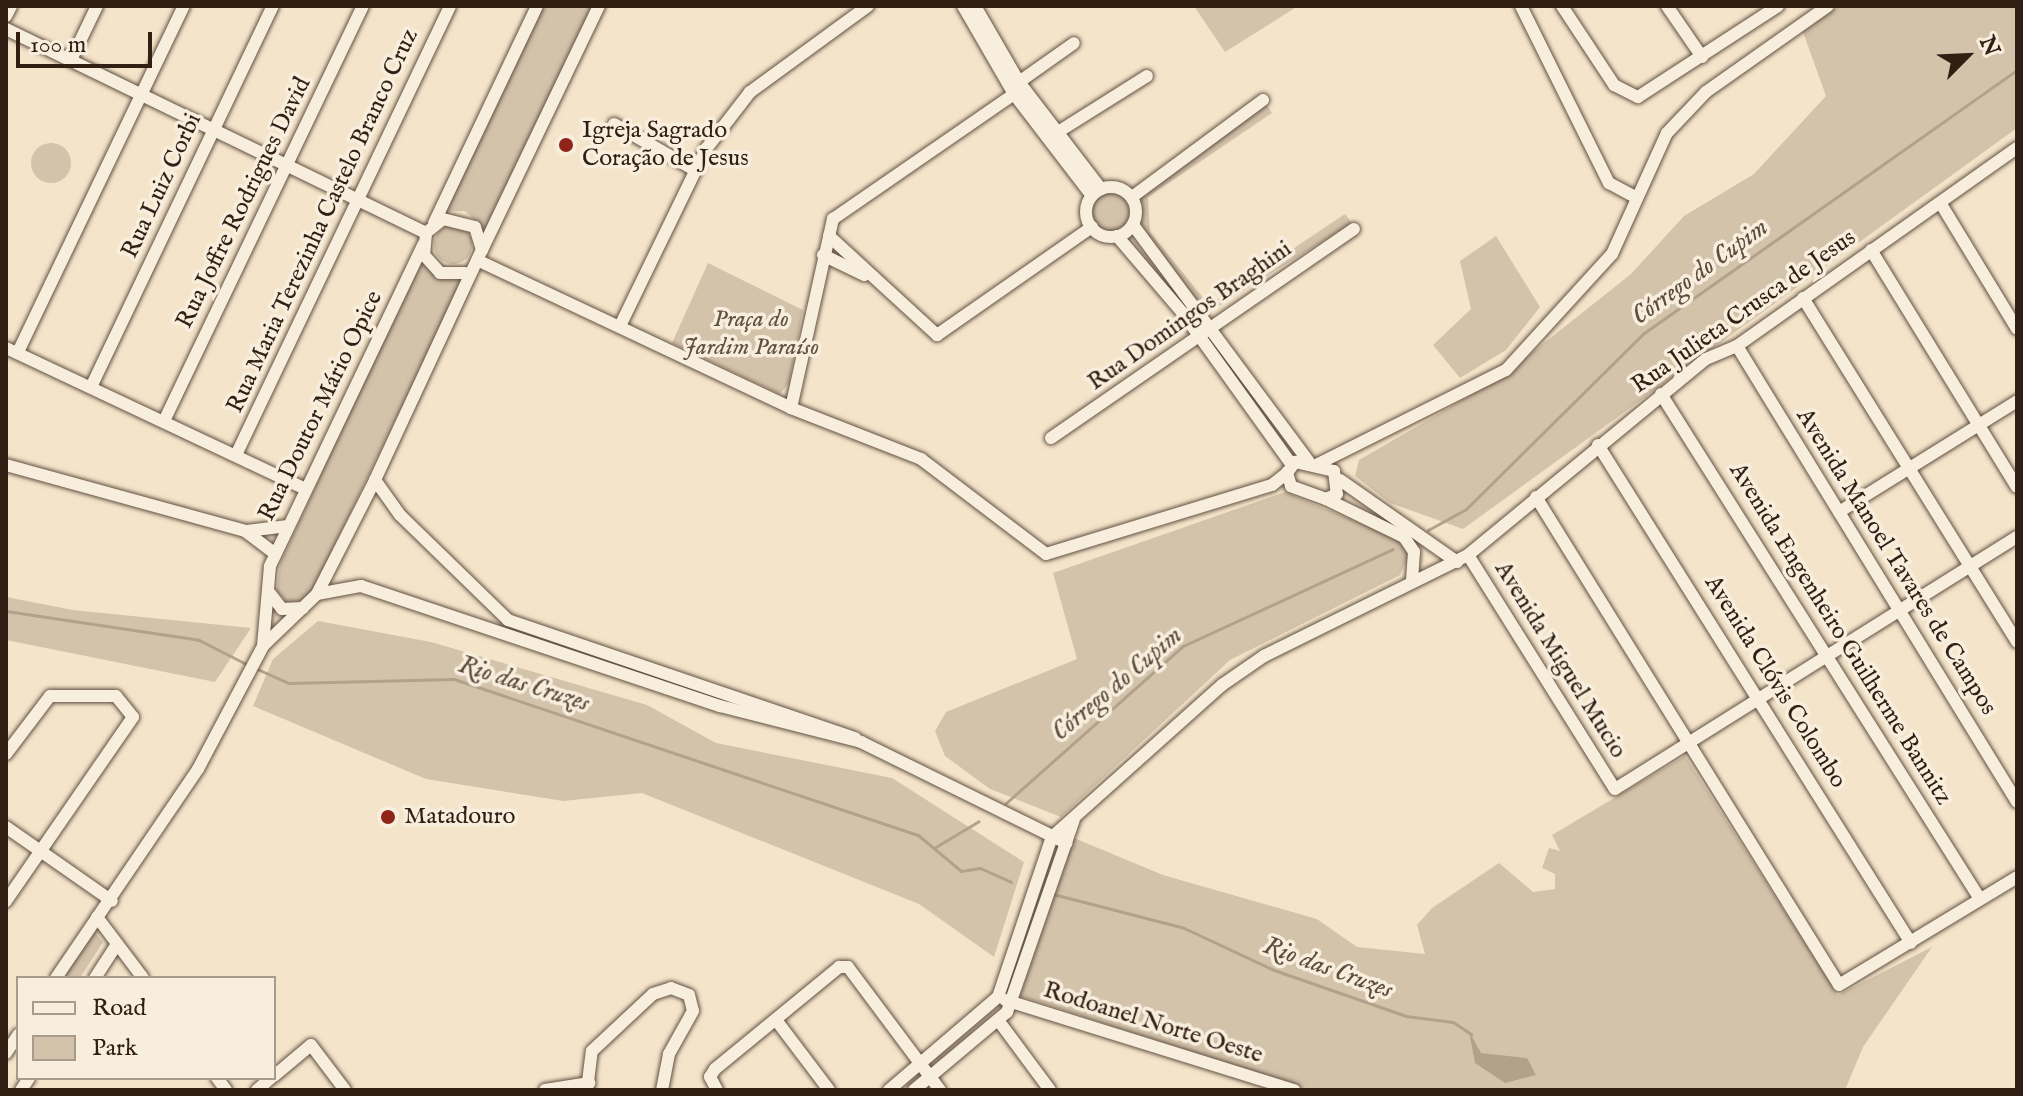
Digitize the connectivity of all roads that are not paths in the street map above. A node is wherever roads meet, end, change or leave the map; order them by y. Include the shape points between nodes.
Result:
1 (11, 6) edge
2 (97, 6) edge
3 (184, 6) edge
4 (273, 6) edge
5 (363, 6) edge
6 (450, 6) edge
7 (537, 6) edge
8 (599, 6) edge
9 (868, 6) edge
10 (963, 6) edge
11 (975, 6) edge
12 (1521, 6) edge
13 (1562, 6) edge
14 (1667, 6) edge
15 (1828, 6) edge
16 (1773, 7) edge
17 (6, 16) edge
18 (6, 29) edge
19 (1074, 43) dead end
20 (1702, 57) junction
21 (71, 60) junction
22 (1147, 76) dead end
23 (1017, 88) junction
24 (141, 96) junction
25 (1263, 100) dead end
26 (614, 124) dead end
27 (214, 129) junction
28 (1058, 132) junction
29 (2017, 148) edge
30 (288, 162) junction
31 (693, 169) junction
32 (1096, 192) junction
33 (359, 197) junction
34 (1132, 197) junction
35 (1635, 197) junction
36 (1941, 204) junction
37 (1133, 225) junction
38 (1092, 227) junction
39 (1354, 229) dead end
40 (428, 234) junction
41 (829, 236) junction
42 (1117, 236) junction
43 (1871, 250) junction
44 (480, 255) junction
45 (823, 255) junction
46 (465, 273) junction
47 (877, 283) junction
48 (1803, 298) junction
49 (620, 326) junction
50 (2017, 329) edge
51 (1205, 332) junction
52 (1737, 346) junction
53 (12, 350) edge
54 (92, 385) junction
55 (1661, 394) junction
56 (2017, 401) edge
57 (791, 408) junction
58 (165, 419) junction
59 (1978, 425) junction
60 (1051, 438) dead end
61 (1598, 445) junction
62 (1356, 448) junction
63 (236, 455) junction
64 (1312, 464) junction
65 (6, 465) edge
66 (1909, 468) junction
67 (1289, 469) junction
68 (1339, 478) junction
69 (375, 480) junction
70 (1272, 485) junction
71 (2017, 487) edge
72 (306, 489) junction
73 (1296, 490) junction
74 (1536, 497) junction
75 (1326, 499) junction
76 (1839, 512) junction
77 (288, 526) junction
78 (245, 531) junction
79 (2017, 537) edge
80 (275, 554) junction
81 (1462, 558) junction
82 (1971, 566) junction
83 (1412, 582) junction
84 (266, 588) junction
85 (317, 594) junction
86 (303, 608) junction
87 (1900, 610) junction
88 (2017, 642) edge
89 (260, 650) junction
90 (1828, 654) junction
91 (1760, 698) junction
92 (861, 742) junction
93 (1692, 743) junction
94 (6, 754) edge
95 (2017, 802) edge
96 (1074, 820) junction
97 (6, 827) edge
98 (1052, 837) junction
99 (1066, 843) junction
100 (41, 850) junction
101 (2017, 877) edge
102 (1980, 899) junction
103 (6, 901) edge
104 (112, 901) junction
105 (97, 917) junction
106 (1911, 943) junction
107 (117, 944) junction
108 (57, 976) edge
109 (96, 976) edge
110 (141, 976) edge
111 (998, 997) junction
112 (1012, 1002) junction
113 (776, 1020) junction
114 (998, 1020) junction
115 (921, 1063) junction
116 (276, 1074) edge
117 (930, 1077) junction
118 (588, 1087) edge
119 (345, 1090) edge
120 (545, 1090) edge
121 (662, 1090) edge
122 (717, 1090) edge
123 (829, 1090) edge
124 (889, 1090) edge
125 (914, 1090) edge
126 (940, 1090) edge
127 (1050, 1090) edge
128 (1294, 1090) edge

1 - 17 street
2 - 21 street
3 - 24 street
4 - 27 street, Rua Luiz Corbi
5 - 30 street, Rua Joffre Rodrigues David
6 - 33 street, Rua Maria Terezinha Castelo Branco Cruz
7 - 40 street, Rua Doutor Mário Opice
8 - 44 street
9 - 31 street via 750,92
10 - 23 street
11 - 23 street
12 - 35 street via 1609,183
13 - 20 street via 1628,95 1646,95
14 - 20 street
15 - 35 street via 1706,92 1667,133
16 - 20 street
18 - 21 street
19 - 23 street
21 - 24 street
22 - 28 street
23 - 28 street
23 - 32 street
23 - 41 street via 849,206 833,219
24 - 27 street
24 - 53 street
25 - 34 street
26 - 31 street
27 - 30 street
27 - 54 street, Rua Luiz Corbi
28 - 32 street
29 - 36 street, Rua Julieta Crusca de Jesus
30 - 33 street
30 - 58 street, Rua Joffre Rodrigues David
31 - 49 street
32 - 34 street via 1118,187
32 - 38 street
33 - 40 street
33 - 63 street, Rua Maria Terezinha Castelo Branco Cruz
34 - 37 street
35 - 62 street via 1612,254 1506,370
36 - 43 street, Rua Julieta Crusca de Jesus
36 - 50 street
37 - 42 street
37 - 51 street
38 - 42 street
38 - 47 street via 937,335
39 - 51 street, Rua Domingos Braghini
40 - 44 street via 465,220
40 - 46 street via 440,273
40 - 72 street, Rua Doutor Mário Opice
41 - 45 street
41 - 47 street
42 - 51 street
43 - 48 street, Rua Julieta Crusca de Jesus
43 - 59 street
44 - 46 street
44 - 49 street
45 - 47 street
45 - 57 street
46 - 69 street
48 - 52 street, Rua Julieta Crusca de Jesus
48 - 66 street
49 - 57 street
51 - 60 street, Rua Domingos Braghini
51 - 64 street
51 - 67 street
52 - 55 street, Rua Julieta Crusca de Jesus
52 - 76 street, Avenida Manoel Tavares de Campos
53 - 54 street
54 - 58 street
55 - 61 street, Rua Julieta Crusca de Jesus
55 - 90 street, Avenida Engenheiro Guilherme Bannitz
56 - 59 street
57 - 70 street via 921,459 1046,554
58 - 63 street
59 - 66 street
59 - 71 street
61 - 74 street, Rua Julieta Crusca de Jesus
61 - 91 street, Avenida Clóvis Colombo
62 - 64 street
62 - 68 street
63 - 72 street
64 - 67 street
64 - 68 street
65 - 78 street
66 - 76 street
66 - 82 street
67 - 70 street
67 - 73 street
68 - 75 street via 1337,494
68 - 81 street
69 - 85 street
69 - 92 street via 400,515 508,620 840,728
70 - 73 street
72 - 77 street, Rua Doutor Mário Opice
73 - 75 street
74 - 81 street, Rua Julieta Crusca de Jesus
74 - 93 street
75 - 83 street via 1404,537 1414,552
76 - 87 street, Avenida Manoel Tavares de Campos
77 - 78 street
77 - 80 street, Rua Doutor Mário Opice
78 - 80 street
79 - 82 street
80 - 84 street, Rua Doutor Mário Opice
81 - 83 street, Rua Julieta Crusca de Jesus
81 - 93 street, Avenida Miguel Mucio via 1615,789
82 - 87 street
82 - 88 street
83 - 96 street, Rua Julieta Crusca de Jesus via 1246,667
84 - 86 street via 282,609
84 - 89 street, Rua Doutor Mário Opice
85 - 86 street
85 - 92 street via 338,584 361,586 720,706
86 - 89 street
87 - 90 street
87 - 95 street, Avenida Manoel Tavares de Campos
89 - 104 street
90 - 91 street
90 - 102 street, Avenida Engenheiro Guilherme Bannitz
91 - 93 street
91 - 106 street, Avenida Clóvis Colombo
92 - 98 street
93 - 106 street via 1839,985
94 - 100 street via 41,700 89,692 116,696 133,717
96 - 98 street, Rua Julieta Crusca de Jesus
96 - 99 street
97 - 100 street
98 - 99 street
98 - 111 street
99 - 112 street
100 - 103 street
100 - 104 street
101 - 102 street
102 - 106 street
104 - 105 street
105 - 107 street
105 - 108 street
107 - 109 street
107 - 110 street
111 - 112 street, Rodoanel Norte Oeste
111 - 115 street
112 - 114 street
112 - 128 street, Rodoanel Norte Oeste
113 - 115 street via 839,967 848,967
113 - 122 street via 710,1077
113 - 123 street
114 - 117 street
114 - 127 street
115 - 117 street
115 - 124 street
116 - 119 street via 311,1045
117 - 125 street
117 - 126 street
118 - 120 street
118 - 121 street via 592,1051 658,990 671,988 689,995 693,1011 669,1054

